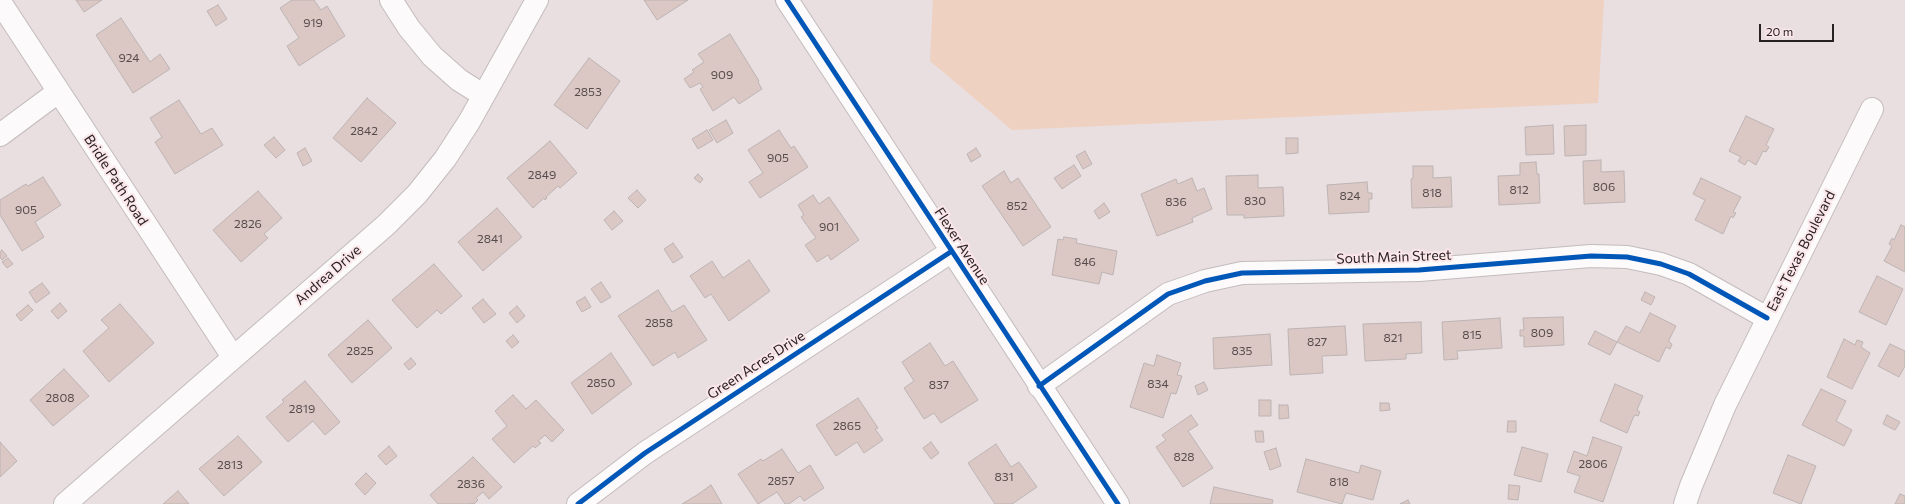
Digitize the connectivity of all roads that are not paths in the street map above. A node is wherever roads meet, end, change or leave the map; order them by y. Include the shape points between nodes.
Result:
1 (391, 0) edge
2 (537, 0) edge
3 (787, 0) edge
4 (0, 2) edge
5 (58, 92) junction
6 (483, 96) junction
7 (1872, 109) dead end
8 (0, 135) edge
9 (952, 252) junction
10 (1768, 318) junction
11 (233, 357) junction
12 (1039, 386) junction
13 (65, 504) edge
14 (578, 504) edge
15 (1118, 504) edge
16 (1685, 504) edge

1 - 6 street via 409,28 432,56 459,80
2 - 6 street, Andrea Drive
3 - 9 street, Flexer Avenue
4 - 5 street, Bridle Path Road
5 - 8 street
5 - 11 street, Bridle Path Road
6 - 11 street, Andrea Drive via 446,159 418,194 386,225
7 - 10 street, East Texas Boulevard
9 - 12 street, Flexer Avenue
9 - 14 street, Green Acres Drive via 645,453
10 - 12 street, South Main Street via 1689,274 1661,264 1627,257 1591,256 1419,270 1242,273 1205,281 1168,294
10 - 16 street, East Texas Boulevard via 1725,405
11 - 13 street, Andrea Drive
12 - 15 street, Flexer Avenue

